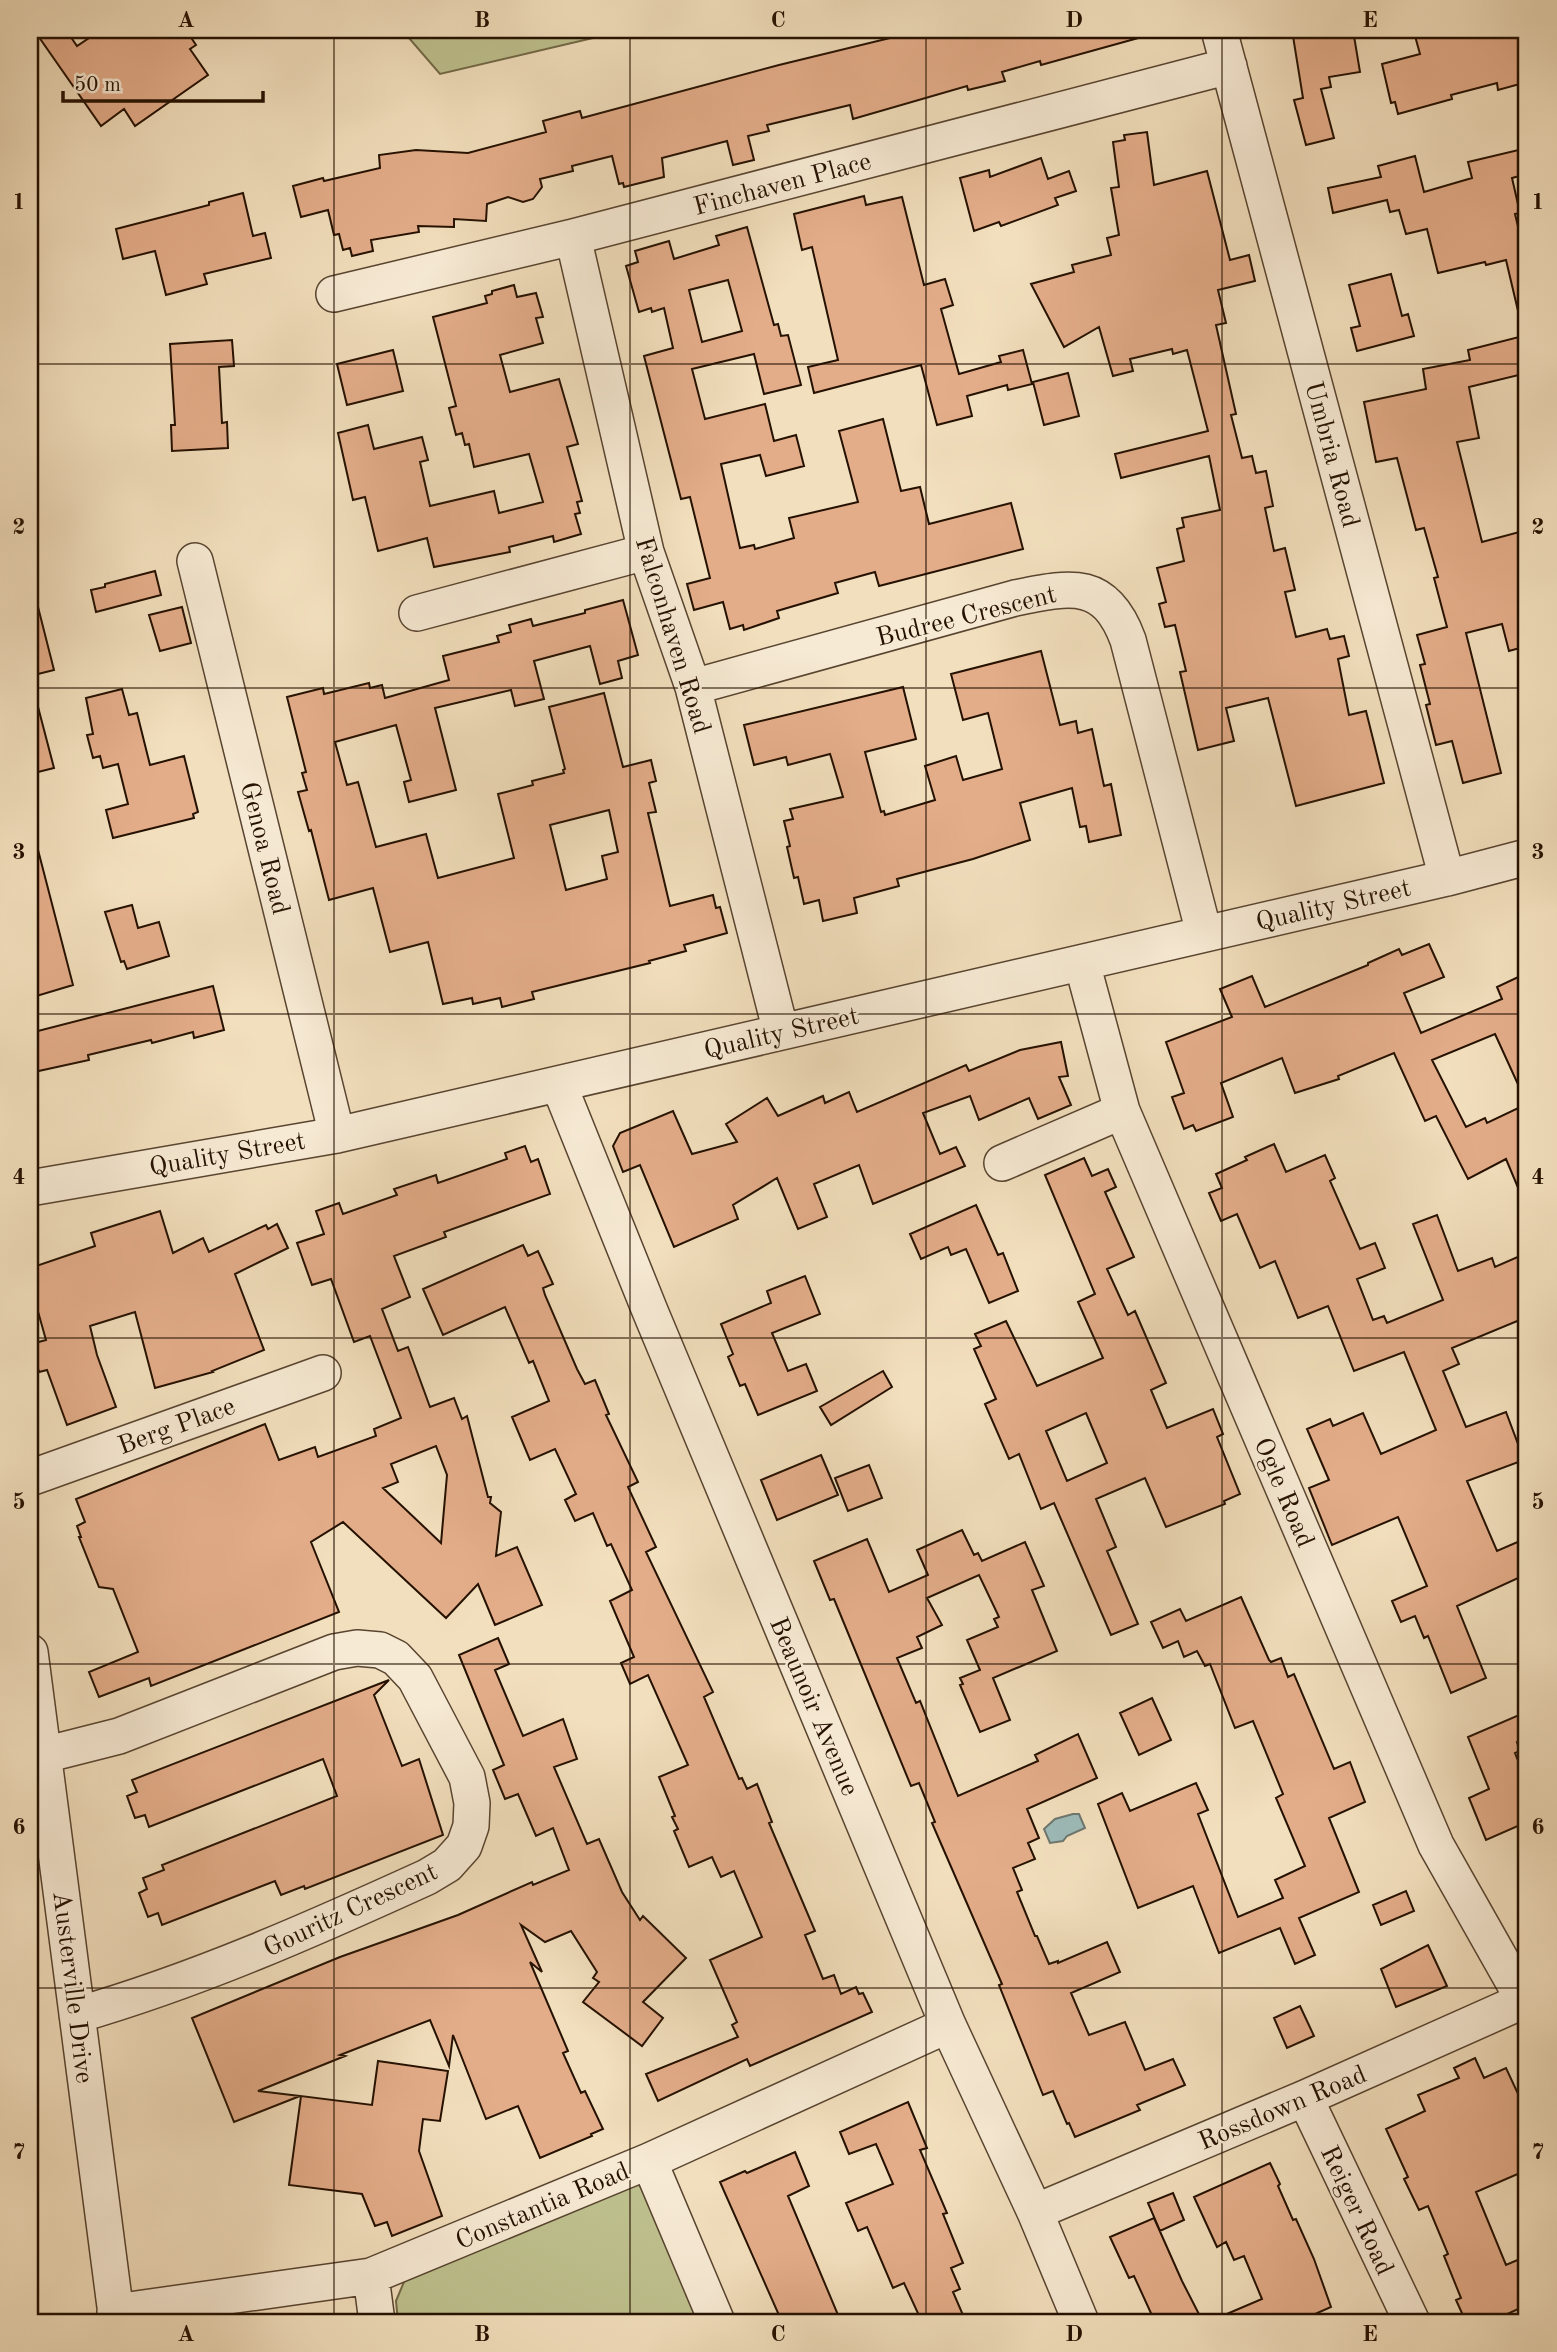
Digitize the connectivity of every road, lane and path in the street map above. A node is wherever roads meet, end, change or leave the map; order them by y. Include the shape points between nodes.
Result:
1 (1219, 30) edge
2 (1229, 66) junction
3 (573, 237) junction
4 (334, 294) dead end
5 (646, 552) junction
6 (195, 561) dead end
7 (417, 612) dead end
8 (692, 687) junction
9 (1527, 857) edge
10 (1447, 878) junction
11 (1204, 933) junction
12 (1082, 962) junction
13 (781, 1032) junction
14 (559, 1085) junction
15 (1122, 1111) junction
16 (337, 1135) junction
17 (1002, 1163) dead end
18 (30, 1188) edge
19 (323, 1373) dead end
20 (30, 1478) edge
21 (30, 1651) edge
22 (44, 1755) junction
23 (1526, 2002) edge
24 (77, 2015) junction
25 (948, 2025) junction
26 (1305, 2098) junction
27 (649, 2161) junction
28 (1035, 2212) junction
29 (372, 2276) junction
30 (116, 2317) edge
31 (377, 2322) edge
32 (717, 2322) edge
33 (1081, 2322) edge
34 (1412, 2322) edge

1 - 2 street, Umbria Road
2 - 3 street, Finchaven Place
2 - 10 street, Umbria Road
3 - 4 street, Finchaven Place
3 - 5 street, Falconhaven Road
5 - 7 street
5 - 8 street, Falconhaven Road
6 - 16 street, Genoa Road
8 - 11 street, Budree Crescent via 1015,598 1055,590 1092,594 1120,618 1128,640
8 - 13 street, Falconhaven Road
9 - 10 street, Quality Street
10 - 11 street, Quality Street
11 - 12 street, Quality Street
12 - 13 street, Quality Street
12 - 15 street, Ogle Road
13 - 14 street, Quality Street
14 - 16 street, Quality Street
14 - 25 street, Beaunoir Avenue
15 - 17 street
15 - 23 street, Ogle Road via 1436,1846
16 - 18 street, Quality Street
19 - 20 street, Berg Place
21 - 22 street, Austerville Drive
22 - 24 street, Austerville Drive
22 - 24 street, Gouritz Crescent via 119,1735 334,1653 380,1650 396,1658 415,1678 467,1777 472,1803 464,1846 428,1878 290,1939 133,1999
23 - 26 street, Rossdown Road
24 - 30 street, Austerville Drive
25 - 27 street, Constantia Road
25 - 28 street, Beaunoir Avenue
26 - 28 street, Rossdown Road
26 - 34 street, Reiger Road
27 - 29 street, Constantia Road
27 - 32 street
28 - 33 street, Beaunoir Avenue
29 - 30 street, Constantia Road
29 - 31 street

